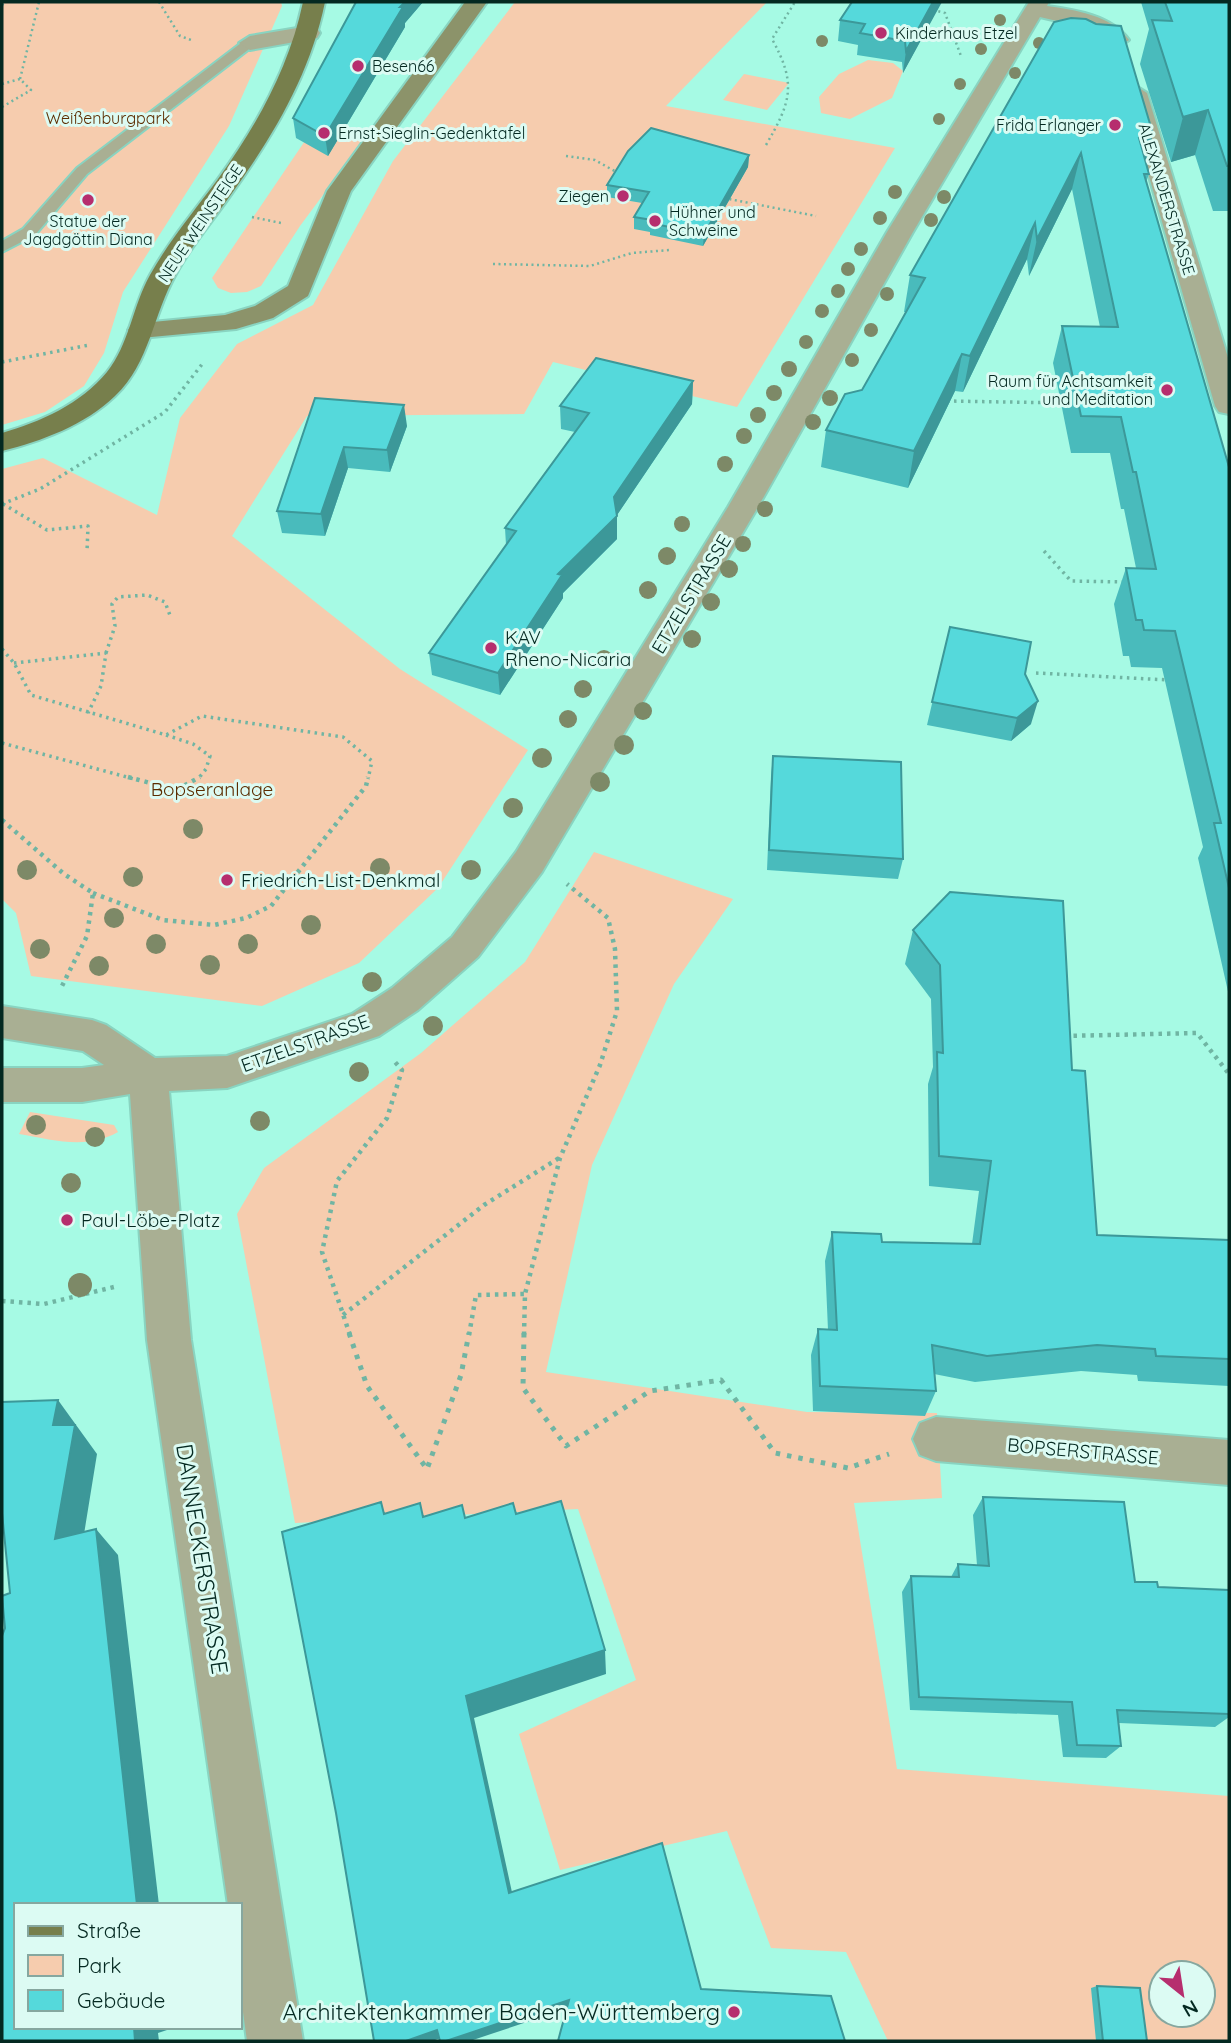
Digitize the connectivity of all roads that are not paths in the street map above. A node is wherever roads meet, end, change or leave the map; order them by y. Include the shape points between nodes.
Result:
1 (314, 2) edge
2 (476, 2) edge
3 (1037, 6) edge
4 (309, 33) junction
5 (250, 43) joint
6 (2, 247) edge
7 (141, 330) junction
8 (1229, 406) edge
9 (2, 442) edge
10 (2, 1022) edge
11 (148, 1075) junction
12 (2, 1085) edge
13 (936, 1438) road end
14 (1229, 1463) edge
15 (275, 2041) edge

1 - 4 main road, NEUE WEINSTEIGE
2 - 7 main road via 339,191 299,290 264,312 227,323
3 - 8 street, ALEXANDERSTRASSE via 1093,23 1112,32 1120,42
3 - 11 street, ETZELSTRASSE via 530,862 465,947 405,999 365,1025 227,1072
4 - 5 street
4 - 7 main road, NEUE WEINSTEIGE via 259,135 155,289
5 - 6 lane via 82,171 29,232
7 - 9 main road, NEUE WEINSTEIGE via 118,377 100,394 48,426
10 - 11 street via 92,1036
11 - 12 street, ETZELSTRASSE via 82,1086
11 - 15 street, DANNECKERSTRASSE via 169,1340
13 - 14 street, BOPSERSTRASSE

